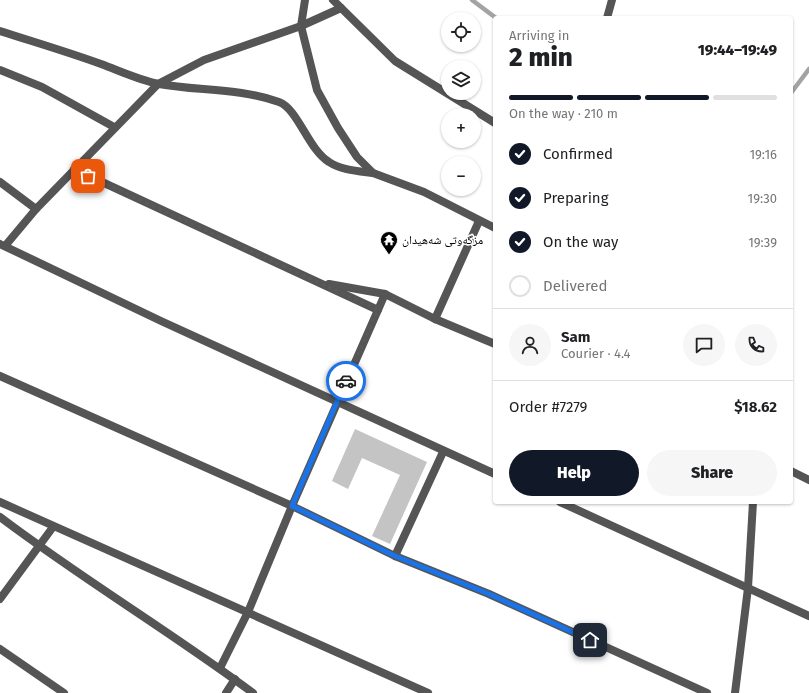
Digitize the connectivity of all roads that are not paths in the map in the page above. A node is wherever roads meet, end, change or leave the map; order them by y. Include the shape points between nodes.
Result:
1 (305, 0) edge
2 (333, 0) edge
3 (612, 0) edge
4 (341, 8) junction
5 (608, 16) edge
6 (301, 26) junction
7 (0, 31) edge
8 (0, 70) edge
9 (158, 84) junction
10 (493, 122) edge
11 (114, 127) junction
12 (74, 169) junction
13 (373, 173) junction
14 (0, 182) edge
15 (36, 209) junction
16 (479, 221) junction
17 (493, 227) edge
18 (2, 245) edge
19 (318, 282) junction
20 (384, 294) junction
21 (378, 310) junction
22 (435, 319) junction
23 (493, 343) edge
24 (0, 376) edge
25 (338, 401) junction
26 (443, 452) junction
27 (793, 472) edge
28 (493, 473) edge
29 (809, 480) edge
30 (0, 502) edge
31 (564, 504) edge
32 (754, 504) edge
33 (292, 506) junction
34 (0, 517) edge
35 (53, 526) junction
36 (39, 546) junction
37 (395, 556) junction
38 (748, 588) junction
39 (0, 599) edge
40 (248, 612) junction
41 (809, 616) edge
42 (0, 649) edge
43 (220, 668) junction
44 (235, 680) junction
45 (64, 693) edge
46 (226, 693) edge
47 (253, 693) edge
48 (428, 693) edge
49 (707, 693) edge
50 (735, 693) edge

1 - 6 street
2 - 4 street
3 - 5 street
4 - 6 street
4 - 10 street via 395,61
6 - 9 street via 204,60
6 - 13 street via 313,76 326,108 351,149
7 - 9 street
8 - 11 street via 42,86
9 - 11 street
9 - 13 street via 231,91 280,103 290,110 304,134 325,160 340,167
11 - 12 street
12 - 15 street
12 - 19 street
13 - 16 street via 424,192
14 - 15 street
15 - 18 street
16 - 17 street
16 - 22 street
18 - 25 street
19 - 20 street
19 - 21 street
20 - 21 street
20 - 22 street
21 - 25 street
22 - 23 street
24 - 33 street
25 - 26 street
25 - 33 street
26 - 28 street
26 - 37 street
27 - 29 street
30 - 35 street
31 - 38 street
32 - 38 street
33 - 37 street
33 - 40 street
34 - 36 street
35 - 36 street
35 - 40 street
36 - 39 street
36 - 43 street
37 - 49 street via 489,594
38 - 41 street
38 - 50 street
40 - 43 street
40 - 48 street
42 - 45 street
43 - 44 street
44 - 46 street
44 - 47 street

